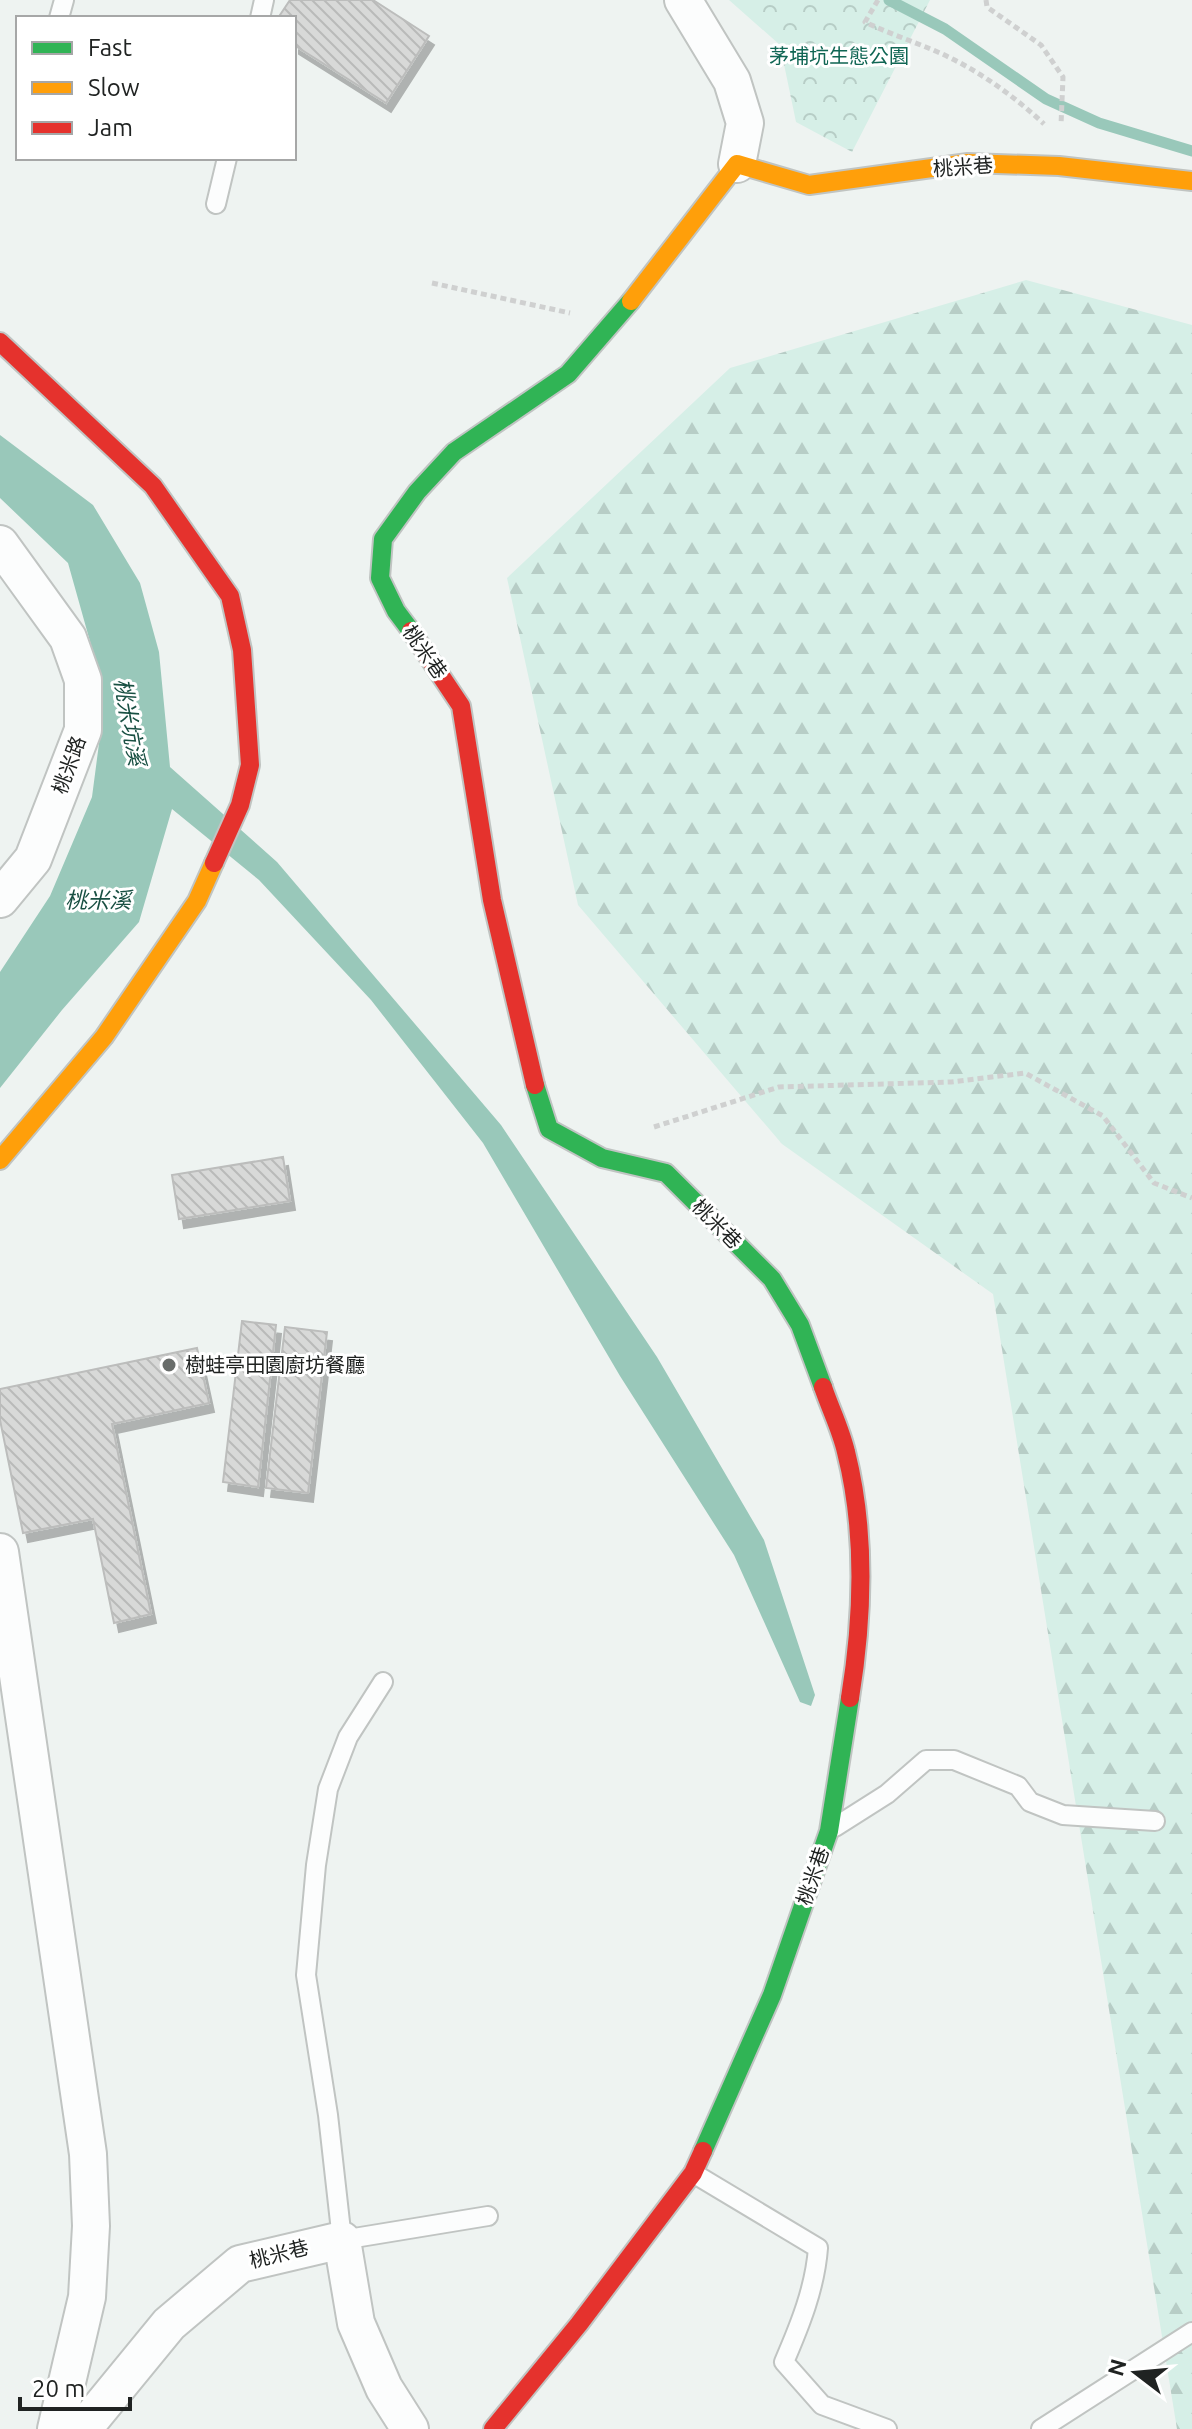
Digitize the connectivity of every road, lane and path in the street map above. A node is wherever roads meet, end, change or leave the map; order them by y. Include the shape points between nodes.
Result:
1 (683, 0) edge
2 (878, 0) edge
3 (986, 0) edge
4 (227, 160) edge
5 (737, 164) junction
6 (1059, 166) junction
7 (1192, 181) edge
8 (216, 204) dead end
9 (432, 283) dead end
10 (614, 323) junction
11 (0, 342) edge
12 (0, 544) edge
13 (0, 899) edge
14 (602, 1158) junction
15 (0, 1160) edge
16 (1192, 1198) edge
17 (0, 1552) edge
18 (383, 1682) dead end
19 (1155, 1821) dead end
20 (829, 1831) junction
21 (693, 2173) junction
22 (488, 2216) dead end
23 (342, 2240) junction
24 (1192, 2332) edge
25 (56, 2429) edge
26 (83, 2429) edge
27 (410, 2429) edge
28 (493, 2429) edge
29 (887, 2429) edge
30 (1041, 2429) edge

1 - 5 street, 桃米巷 via 732,81 745,123
2 - 6 path via 865,22 941,54 1015,99 1044,123
3 - 6 path via 987,7 1041,45 1063,77
4 - 8 lane
5 - 6 street, 桃米巷 via 809,185 968,163
5 - 10 street, 桃米巷
6 - 7 street, 桃米巷
9 - 10 path
10 - 14 street, 桃米巷 via 568,374 454,452 417,492 383,539 380,578 396,611 461,706 492,900 549,1129
11 - 15 street via 153,486 230,596 242,650 250,765 240,805 197,901 104,1037
12 - 13 street, 桃米路 via 68,638 83,680 83,730 33,859
14 - 16 path via 648,1129 779,1087 951,1082 1025,1073 1103,1116 1154,1183
14 - 20 street, 桃米巷 via 666,1173 772,1279 800,1325 846,1451 860,1543 856,1660
17 - 25 street via 88,2154 87,2297
18 - 23 lane via 348,1737 328,1789 306,1975
19 - 20 lane via 1063,1815 1030,1802 1018,1786 954,1760 926,1760 887,1794
20 - 21 street, 桃米巷 via 772,1995
21 - 28 street, 桃米巷
21 - 29 lane via 818,2248 816,2274 784,2362 822,2405
22 - 23 lane
23 - 26 street, 桃米巷 via 240,2264 169,2324
23 - 27 street via 356,2323 384,2388
24 - 30 lane

